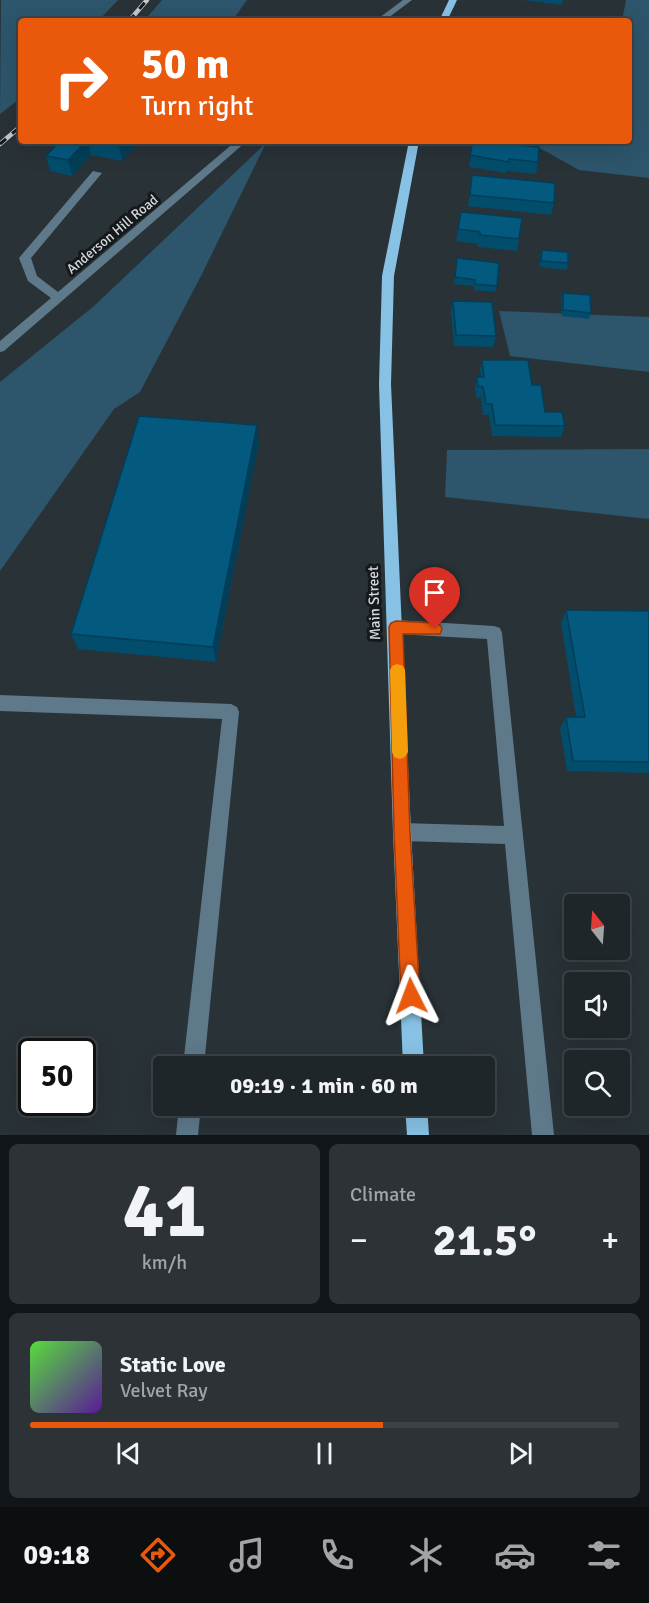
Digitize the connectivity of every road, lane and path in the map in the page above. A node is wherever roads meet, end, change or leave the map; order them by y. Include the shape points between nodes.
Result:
1 (408, 0) edge
2 (453, 0) edge
3 (383, 18) edge
4 (444, 18) edge
5 (239, 144) edge
6 (413, 144) edge
7 (97, 172) dead end
8 (59, 298) junction
9 (0, 348) edge
10 (396, 627) junction
11 (0, 703) edge
12 (402, 832) junction
13 (514, 835) junction
14 (195, 1056) edge
15 (413, 1056) edge
16 (189, 1116) edge
17 (417, 1116) edge
18 (187, 1135) edge
19 (418, 1135) edge
20 (543, 1135) edge

1 - 3 street
2 - 4 main road
5 - 8 street, Anderson Hill Road
6 - 10 main road, Main Street via 388,288 385,384
7 - 8 street via 25,258 32,278
8 - 9 street, Anderson Hill Road
10 - 12 main road, Main Street
10 - 13 street via 494,633
11 - 14 street via 231,712
12 - 13 street
12 - 15 main road, Main Street
13 - 20 street
16 - 18 street
17 - 19 main road

